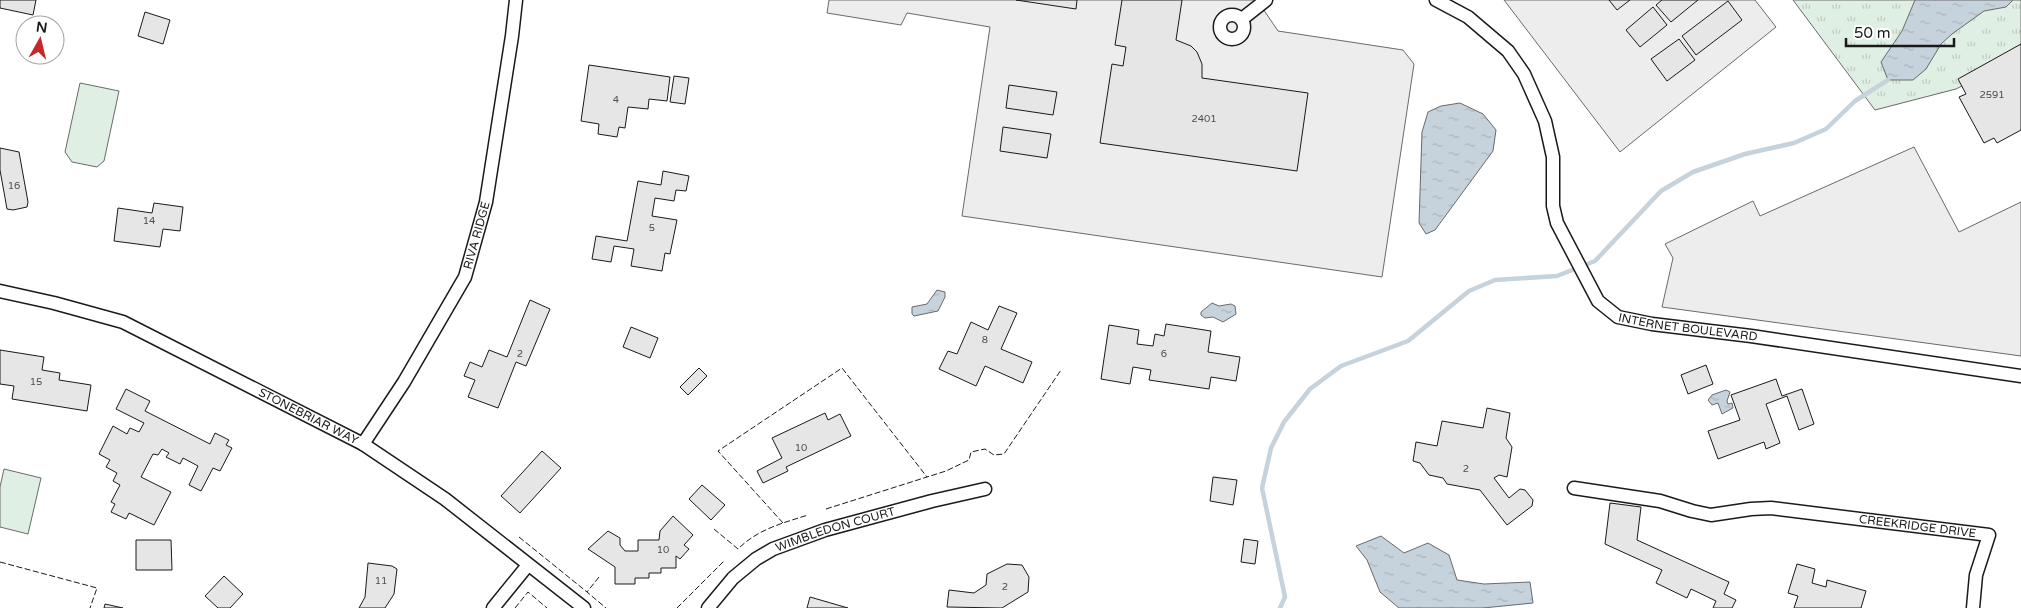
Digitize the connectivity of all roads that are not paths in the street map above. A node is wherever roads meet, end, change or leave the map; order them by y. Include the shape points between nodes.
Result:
1 (516, 0) edge
2 (1266, 0) edge
3 (1436, 0) edge
4 (1242, 19) dead end
5 (0, 291) edge
6 (2021, 376) edge
7 (363, 444) junction
8 (1574, 488) dead end
9 (985, 490) dead end
10 (528, 565) junction
11 (493, 608) edge
12 (584, 608) edge
13 (708, 608) edge
14 (1973, 608) edge

1 - 7 street, RIVA RIDGE via 486,202 465,277 404,382
2 - 4 street
3 - 6 street, INTERNET BOULEVARD via 1468,17 1508,51 1524,74 1545,122 1553,157 1553,206 1557,223 1598,301 1618,317
5 - 7 street, STONEBRIAR WAY via 123,322
7 - 10 street, STONEBRIAR WAY via 445,499
8 - 14 street, CREEKRIDGE DRIVE via 1660,501 1711,515 1771,508 1989,535 1976,575
9 - 13 street, WIMBLEDON COURT via 826,530 773,548 733,578
10 - 11 street
10 - 12 street, STONEBRIAR WAY

